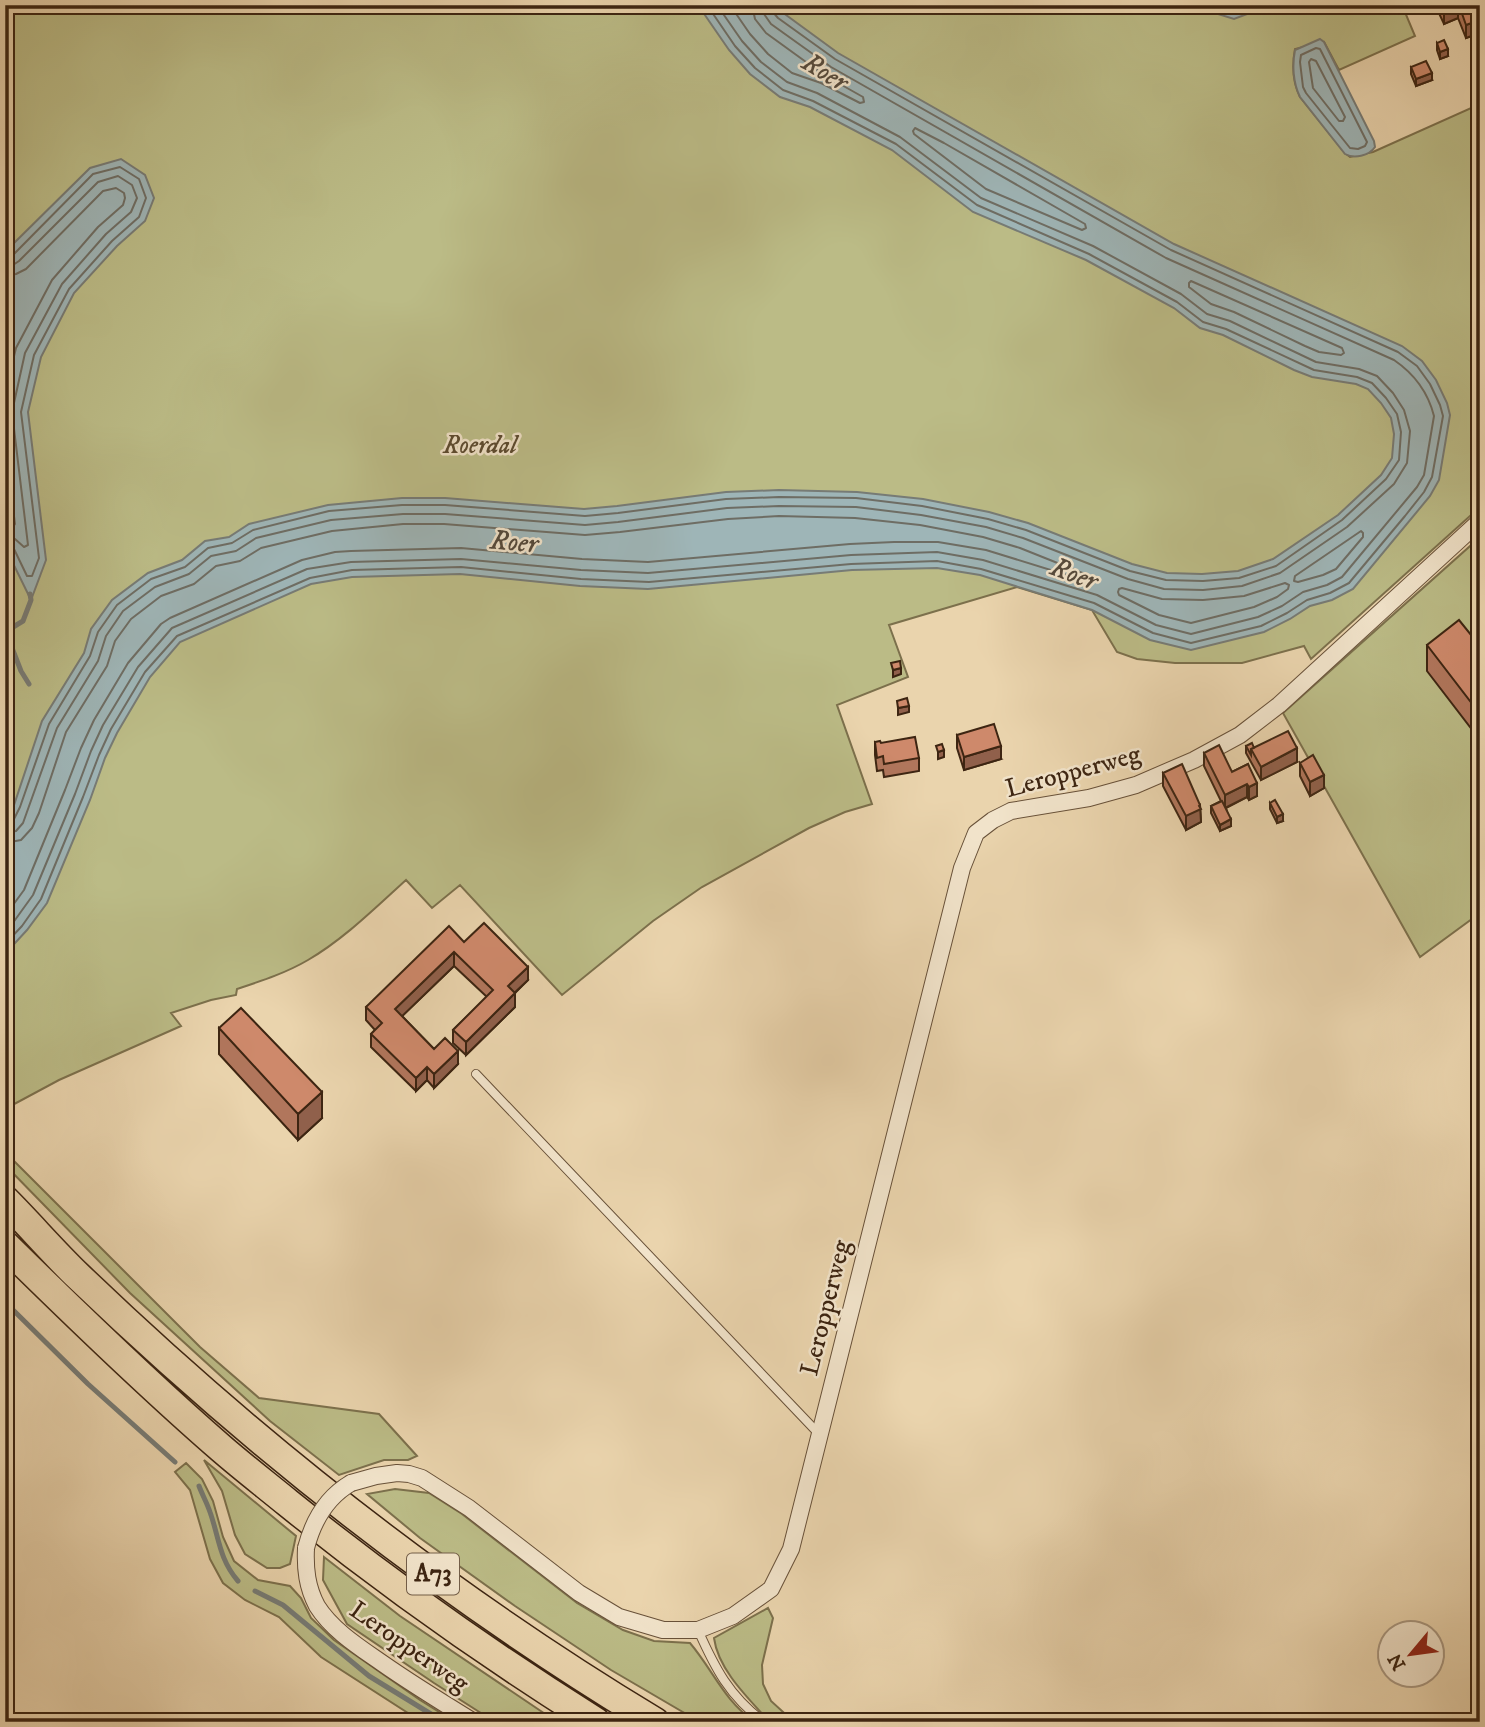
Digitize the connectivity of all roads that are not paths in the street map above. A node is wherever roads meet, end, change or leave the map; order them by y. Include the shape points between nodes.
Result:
1 (1480, 521) edge
2 (475, 1074) dead end
3 (5, 1200) edge
4 (5, 1245) edge
5 (820, 1434) junction
6 (698, 1630) junction
7 (474, 1722) edge
8 (596, 1722) edge
9 (655, 1722) edge
10 (764, 1722) edge

1 - 5 street, Leropperweg via 1279,705 1240,735 1136,785 1011,811 975,833 962,868
2 - 5 lane
3 - 9 highway, A73 via 86,1283 278,1455 507,1627
4 - 8 highway, A73 via 146,1381 320,1529 431,1612
5 - 6 street, Leropperweg via 791,1549 771,1589 733,1616
6 - 7 street, Leropperweg, bridge via 663,1630 619,1617 422,1478 397,1473 352,1483 327,1505 311,1531 306,1575 316,1603 330,1623 363,1649
6 - 10 lane via 720,1676 736,1698

